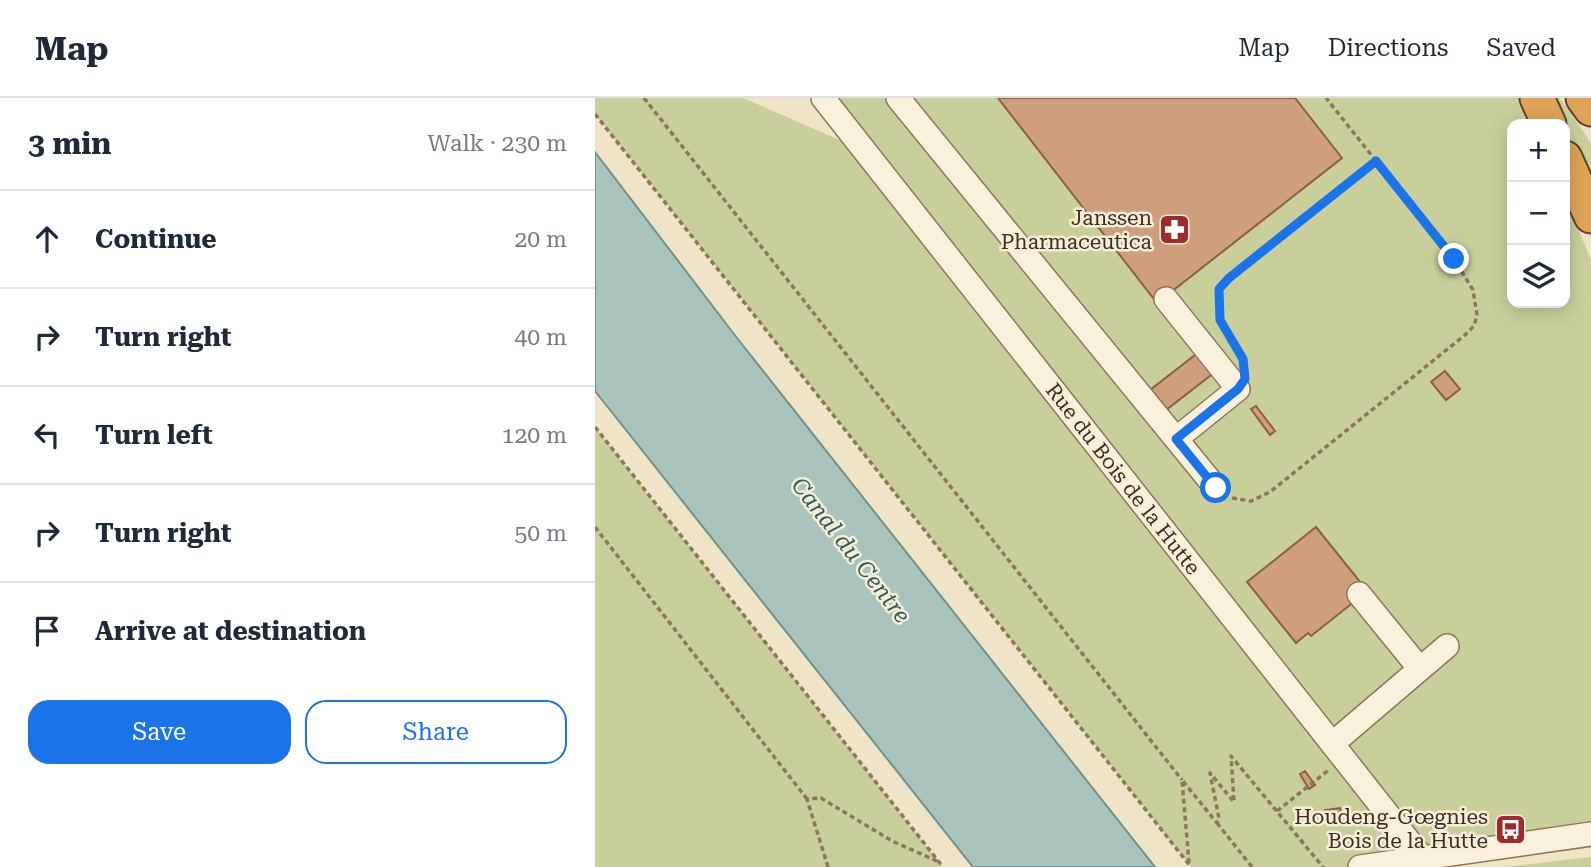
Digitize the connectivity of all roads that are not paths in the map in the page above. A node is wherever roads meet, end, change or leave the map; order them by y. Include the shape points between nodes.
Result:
1 (823, 98) edge
2 (898, 98) edge
3 (1537, 98) edge
4 (1583, 98) edge
5 (1591, 109) edge
6 (1547, 119) edge
7 (1570, 169) edge
8 (1591, 216) edge
9 (1166, 299) dead end
10 (1176, 439) junction
11 (1216, 488) road end
12 (1359, 594) dead end
13 (1447, 646) dead end
14 (1420, 669) junction
15 (1338, 751) junction
16 (1591, 834) edge
17 (1423, 859) junction
18 (1360, 867) edge

1 - 15 street, Rue du Bois de la Hutte
2 - 10 street
3 - 6 highway
4 - 5 highway
7 - 8 highway
9 - 10 street via 1238,389
10 - 11 street
12 - 14 street
13 - 14 street
14 - 15 street
15 - 17 street, Rue du Bois de la Hutte
16 - 17 street
17 - 18 street

